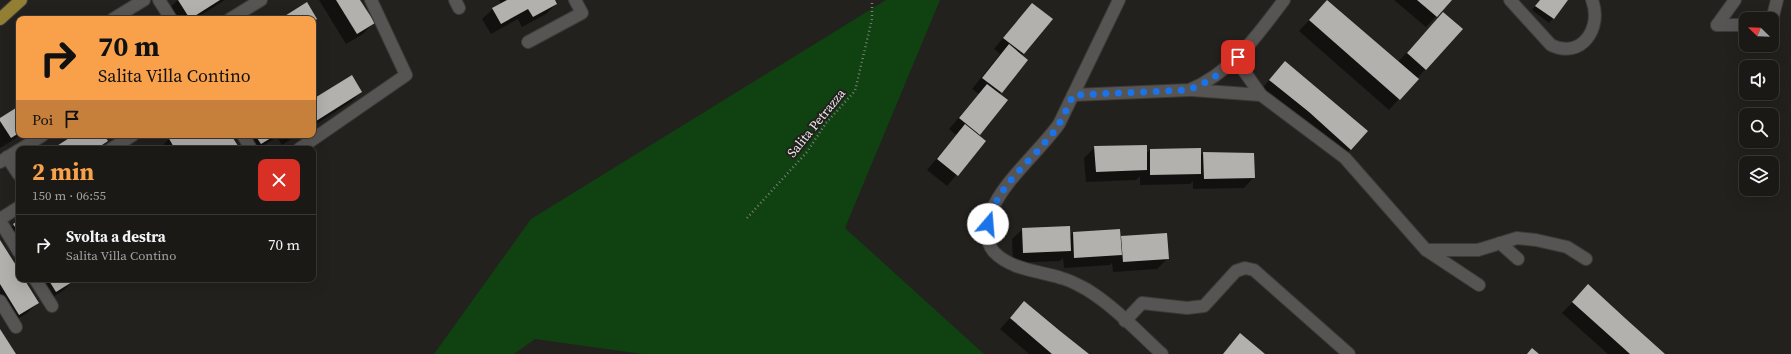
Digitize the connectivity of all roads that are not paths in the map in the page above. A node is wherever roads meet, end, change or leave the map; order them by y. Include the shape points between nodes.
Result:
1 (21, 0) edge
2 (144, 0) edge
3 (159, 0) edge
4 (261, 0) edge
5 (371, 0) edge
6 (575, 0) edge
7 (1119, 0) edge
8 (1284, 0) edge
9 (1510, 0) edge
10 (1592, 0) edge
11 (1735, 0) edge
12 (1777, 0) edge
13 (1774, 12) edge
14 (118, 16) edge
15 (169, 16) edge
16 (235, 16) edge
17 (0, 19) edge
18 (1739, 25) edge
19 (528, 42) dead end
20 (1238, 57) junction
21 (1189, 90) junction
22 (1073, 95) junction
23 (1261, 95) junction
24 (38, 138) edge
25 (121, 138) edge
26 (316, 138) edge
27 (316, 138) edge
28 (26, 146) edge
29 (114, 146) edge
30 (304, 146) edge
31 (16, 152) edge
32 (4, 160) edge
33 (16, 172) edge
34 (16, 209) edge
35 (0, 220) edge
36 (1500, 243) junction
37 (16, 247) edge
38 (1426, 250) junction
39 (1518, 259) dead end
40 (1586, 259) dead end
41 (38, 282) edge
42 (1479, 285) dead end
43 (0, 301) edge
44 (52, 306) dead end
45 (1125, 321) junction
46 (16, 327) dead end
47 (1162, 354) edge
48 (1349, 354) edge

1 - 17 main road
2 - 14 street
3 - 15 street
4 - 16 street
5 - 26 street via 406,76
6 - 19 street via 582,13
7 - 22 street
8 - 20 street
9 - 10 street via 1545,40 1558,48 1566,49 1583,43 1594,27 1596,16
11 - 18 street via 1717,25
12 - 13 street
20 - 21 street via 1212,79
20 - 23 street via 1246,75
21 - 22 street
21 - 23 street
22 - 45 street via 1060,124 998,197 990,213 987,236 990,245 1004,260 1074,283 1095,296
23 - 38 street via 1345,158
24 - 28 street
25 - 29 street
27 - 30 street
31 - 32 street
32 - 33 street
34 - 35 street
35 - 37 street
36 - 38 street via 1478,250
36 - 39 street
36 - 40 street via 1518,238 1536,240 1567,247
38 - 42 street
41 - 44 street
43 - 46 street
45 - 47 street
45 - 48 street via 1142,303 1187,308 1204,306 1236,271 1245,268 1254,270

